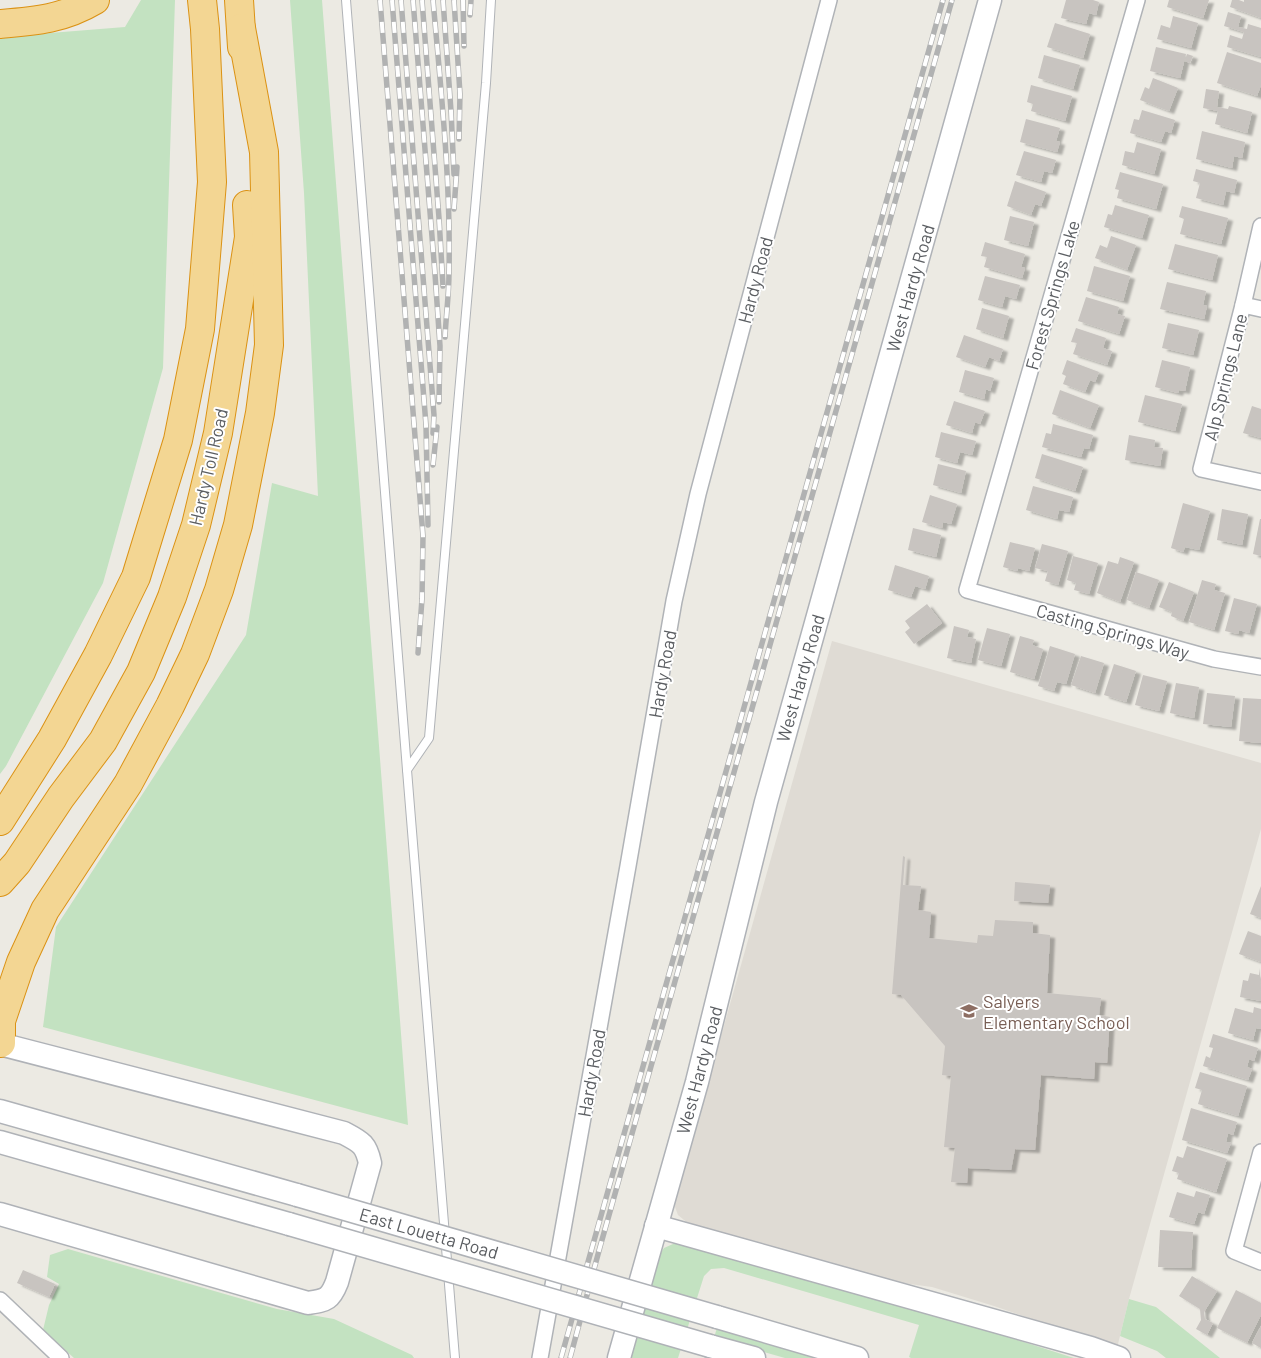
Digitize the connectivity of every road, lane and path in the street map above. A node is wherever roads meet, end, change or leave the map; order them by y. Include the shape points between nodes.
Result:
1 (95, 0) edge
2 (202, 0) edge
3 (239, 0) edge
4 (346, 0) edge
5 (491, 0) edge
6 (829, 0) edge
7 (990, 0) edge
8 (1137, 0) edge
9 (0, 24) edge
10 (241, 28) junction
11 (1261, 226) edge
12 (1256, 271) edge
13 (1243, 305) junction
14 (1261, 309) edge
15 (1261, 482) edge
16 (966, 590) joint
17 (1261, 667) edge
18 (407, 770) junction
19 (0, 821) edge
20 (0, 882) edge
21 (0, 1044) edge
22 (0, 1098) edge
23 (0, 1111) edge
24 (68, 1130) junction
25 (0, 1142) edge
26 (0, 1152) edge
27 (1261, 1152) edge
28 (59, 1159) junction
29 (0, 1214) edge
30 (656, 1226) junction
31 (1261, 1262) edge
32 (0, 1300) edge
33 (61, 1358) edge
34 (456, 1358) edge
35 (540, 1358) edge
36 (619, 1358) edge
37 (754, 1358) edge
38 (857, 1358) edge
39 (1119, 1358) edge

1 - 9 highway via 66,15
2 - 19 highway, Hardy Toll Road via 212,182 200,329 178,440 136,577 98,656 52,739
3 - 10 highway, Hardy Toll Road
4 - 18 lane
5 - 18 lane via 429,738
6 - 35 street, Hardy Road via 698,494 674,601
7 - 30 main road, West Hardy Road via 766,802 698,1082
8 - 16 street, Forest Springs Lake
10 - 20 highway, Hardy Toll Road via 249,237 218,433 196,526 172,597 141,672 103,740 17,863
10 - 21 highway via 264,152 269,344 260,413 238,525 216,599 170,706 128,784 45,910 21,962 1,1021
11 - 12 street, Alp Springs Lane
12 - 13 street, Alp Springs Lane
13 - 14 street
13 - 15 street, Alp Springs Lane via 1202,469
16 - 17 street, Casting Springs Way via 1214,659
18 - 34 lane
21 - 29 main road via 344,1133 367,1151 370,1163 332,1294 308,1303
22 - 24 main road
23 - 24 main road, East Louetta Road
24 - 38 main road, East Louetta Road, bridge
25 - 28 main road, East Louetta Road
26 - 28 main road
27 - 31 street via 1234,1251
28 - 37 main road, East Louetta Road, bridge
30 - 36 main road, West Hardy Road
30 - 39 main road
32 - 33 street

